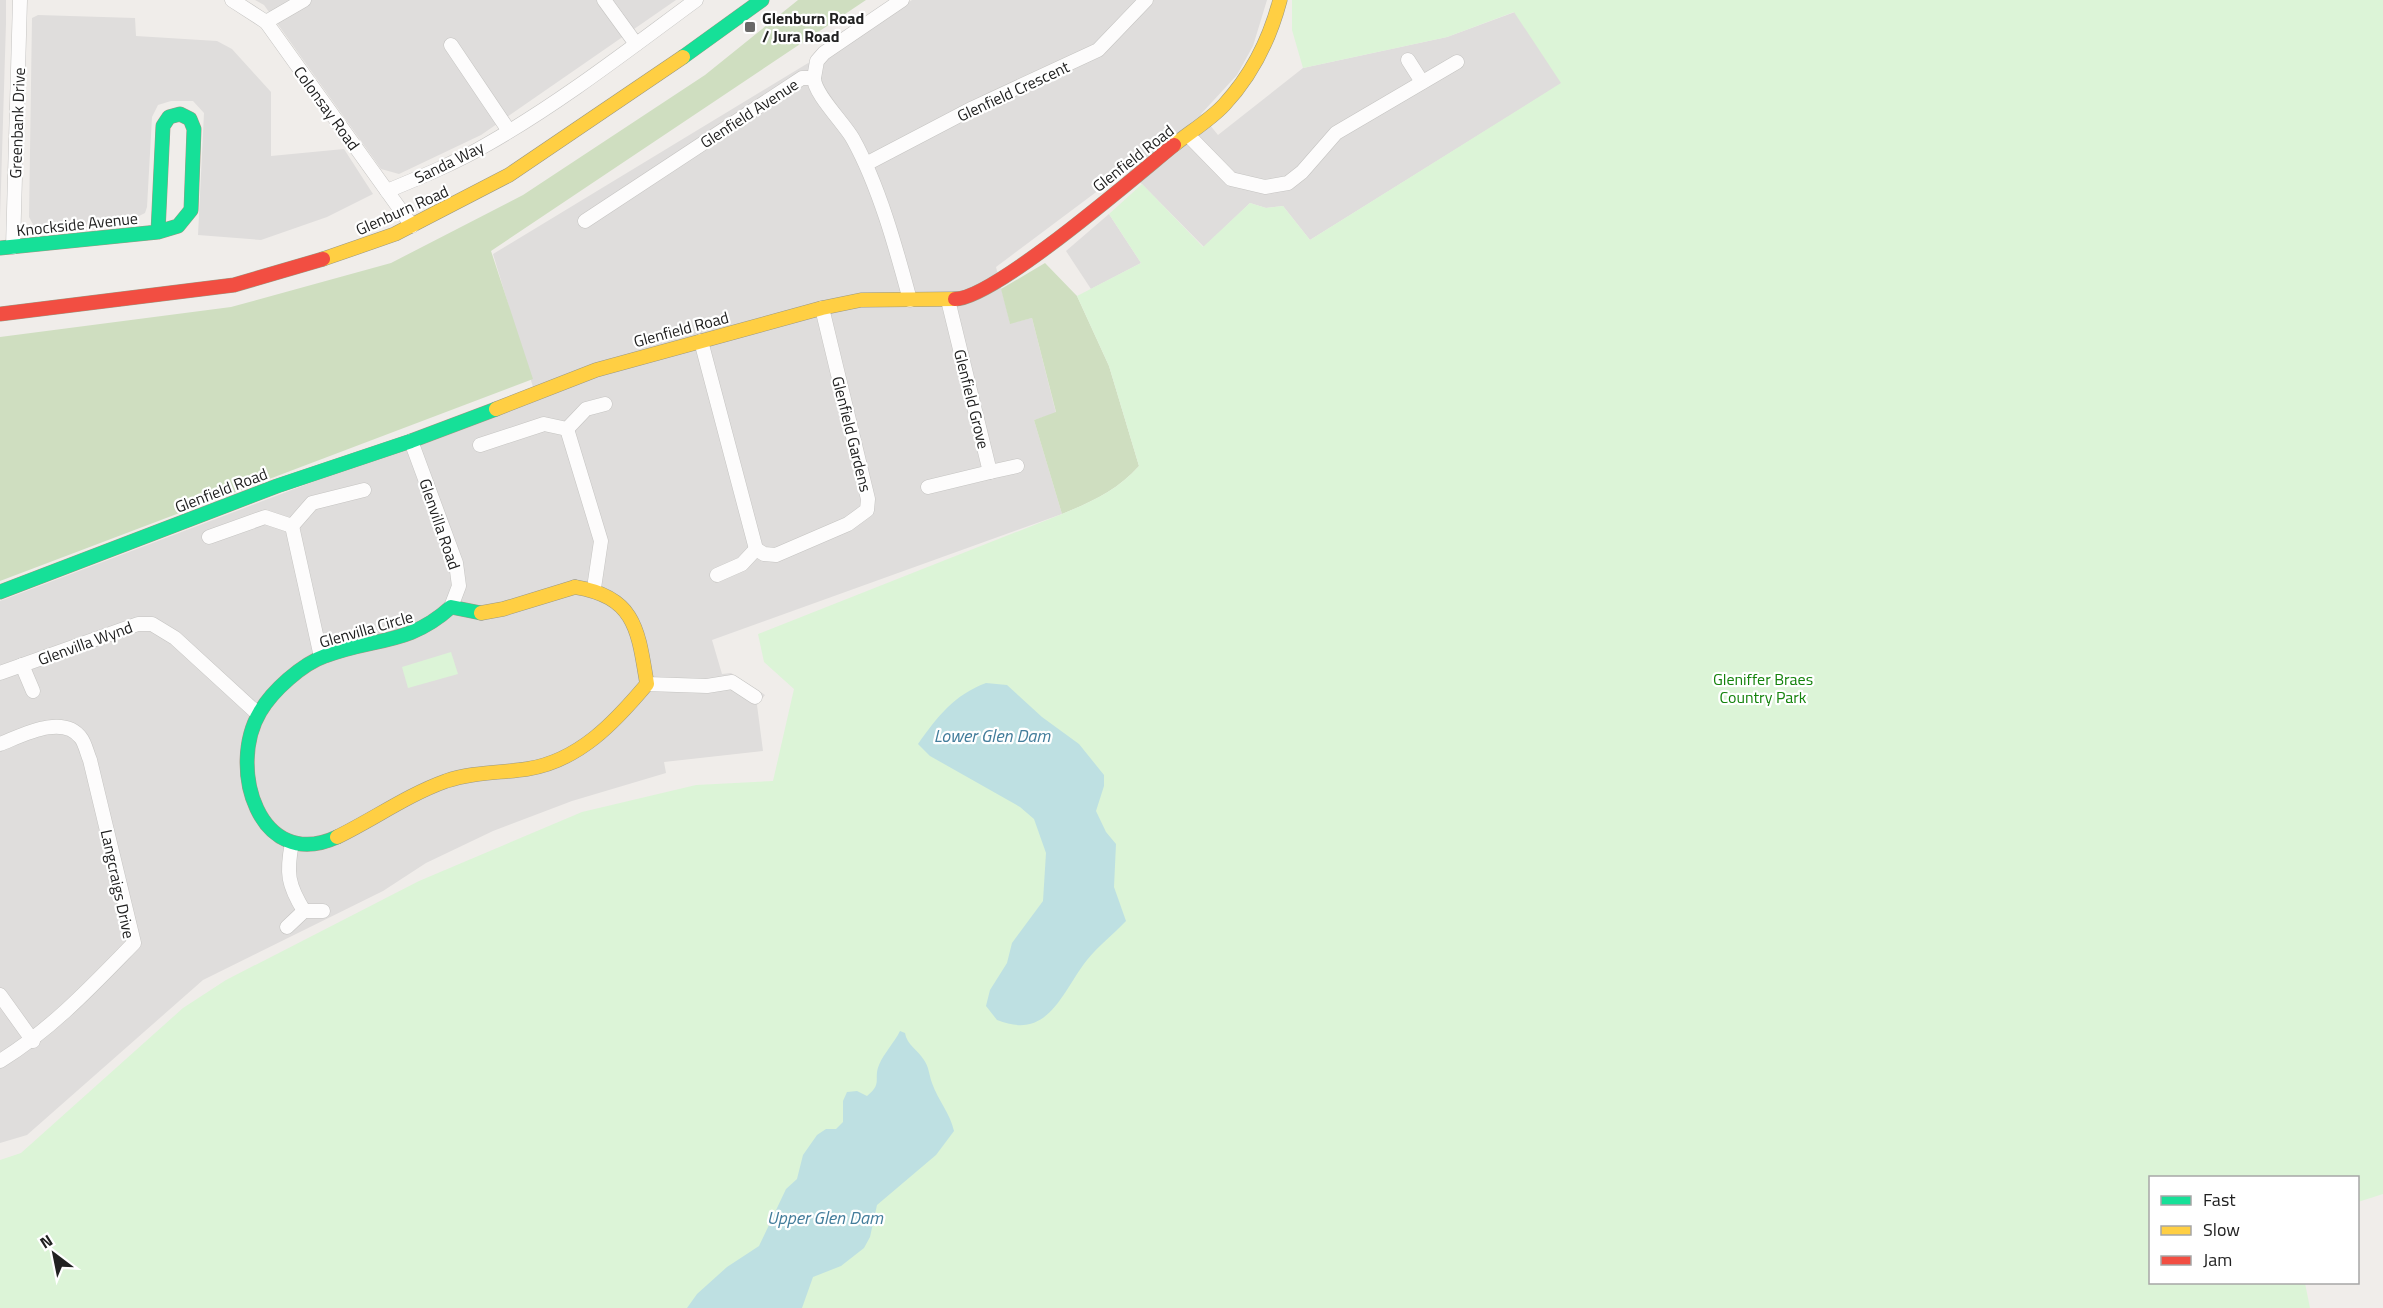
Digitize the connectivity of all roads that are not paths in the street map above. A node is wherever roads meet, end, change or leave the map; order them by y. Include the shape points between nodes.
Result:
1 (20, 0) edge
2 (232, 0) edge
3 (304, 0) edge
4 (604, 0) edge
5 (696, 0) edge
6 (762, 0) edge
7 (902, 0) edge
8 (1146, 0) edge
9 (1280, 0) edge
10 (266, 22) junction
11 (636, 44) junction
12 (451, 45) dead end
13 (1408, 60) dead end
14 (1457, 62) dead end
15 (814, 78) junction
16 (1422, 82) junction
17 (509, 131) junction
18 (1189, 136) junction
19 (866, 164) junction
20 (387, 191) junction
21 (585, 222) dead end
22 (412, 226) junction
23 (158, 232) junction
24 (7, 248) edge
25 (910, 300) junction
26 (948, 300) junction
27 (822, 308) junction
28 (0, 314) edge
29 (701, 341) junction
30 (605, 404) dead end
31 (567, 429) junction
32 (411, 441) junction
33 (480, 445) dead end
34 (1017, 466) dead end
35 (990, 472) junction
36 (928, 487) dead end
37 (364, 490) dead end
38 (292, 525) junction
39 (209, 537) dead end
40 (756, 549) junction
41 (717, 575) dead end
42 (594, 588) junction
43 (0, 592) edge
44 (451, 607) junction
45 (321, 657) junction
46 (22, 665) junction
47 (0, 673) edge
48 (646, 684) junction
49 (33, 691) dead end
50 (755, 698) dead end
51 (258, 714) junction
52 (0, 744) edge
53 (292, 843) junction
54 (304, 911) junction
55 (323, 911) dead end
56 (287, 927) dead end
57 (0, 995) edge
58 (33, 1041) junction
59 (0, 1061) edge

1 - 24 street, Greenbank Drive
2 - 10 street, Colonsay Road
3 - 10 street
4 - 11 street
5 - 11 street, Sanda Way
6 - 22 street, Glenburn Road via 509,175
7 - 15 street, Glenfield Avenue via 824,53 817,61
8 - 19 street, Glenfield Crescent via 1098,50 973,108
9 - 18 street, Glenfield Road via 1275,21 1245,79 1223,106
10 - 20 street, Colonsay Road
11 - 17 street, Sanda Way
12 - 17 street
13 - 16 street
14 - 16 street
15 - 19 street via 818,91 849,131
15 - 21 street, Glenfield Avenue via 802,78
16 - 18 street via 1336,133 1288,183 1265,187 1231,179
17 - 20 street, Sanda Way via 455,161
18 - 26 street, Glenfield Road via 1044,249 981,291
19 - 25 street
20 - 22 street, Colonsay Road
22 - 28 street, Glenburn Road via 334,256 234,285
23 - 23 street, Knockside Avenue via 180,226 188,220 191,210 194,129 190,119 180,114 170,117 163,126
23 - 24 street, Knockside Avenue
25 - 26 street, Glenfield Road
25 - 27 street, Glenfield Road via 861,300
26 - 35 street, Glenfield Grove
27 - 29 street, Glenfield Road
27 - 40 street, Glenfield Gardens via 868,499 867,510 848,524 776,555
29 - 32 street, Glenfield Road via 556,383
29 - 40 street
30 - 31 street via 586,409
31 - 33 street via 544,424
31 - 42 street via 601,542
32 - 43 street, Glenfield Road via 277,486
32 - 44 street, Glenvilla Road via 456,563 459,586
34 - 35 street, Glenfield Grove
35 - 36 street
37 - 38 street via 312,503
38 - 39 street via 265,517
38 - 45 street
40 - 41 street via 742,564
42 - 44 street via 567,589 482,613
42 - 48 street via 609,594 634,623
44 - 45 street, Glenvilla Circle via 436,623 413,636
45 - 51 street, Glenvilla Circle via 276,692
46 - 47 street, Glenvilla Wynd
46 - 49 street, Glenvilla Wynd
46 - 51 street, Glenvilla Wynd via 138,624 152,624 175,638
48 - 50 street via 707,686 732,682
48 - 53 street via 623,714 566,758 456,778 385,808 345,834 314,845
51 - 53 street, Glenvilla Circle via 246,761 249,792 265,825
52 - 58 street, Langcraigs Drive via 41,728 66,727 80,737 90,760 134,942
53 - 54 street via 287,871
54 - 55 street
54 - 56 street
57 - 58 street
58 - 59 street, Langcraigs Drive

